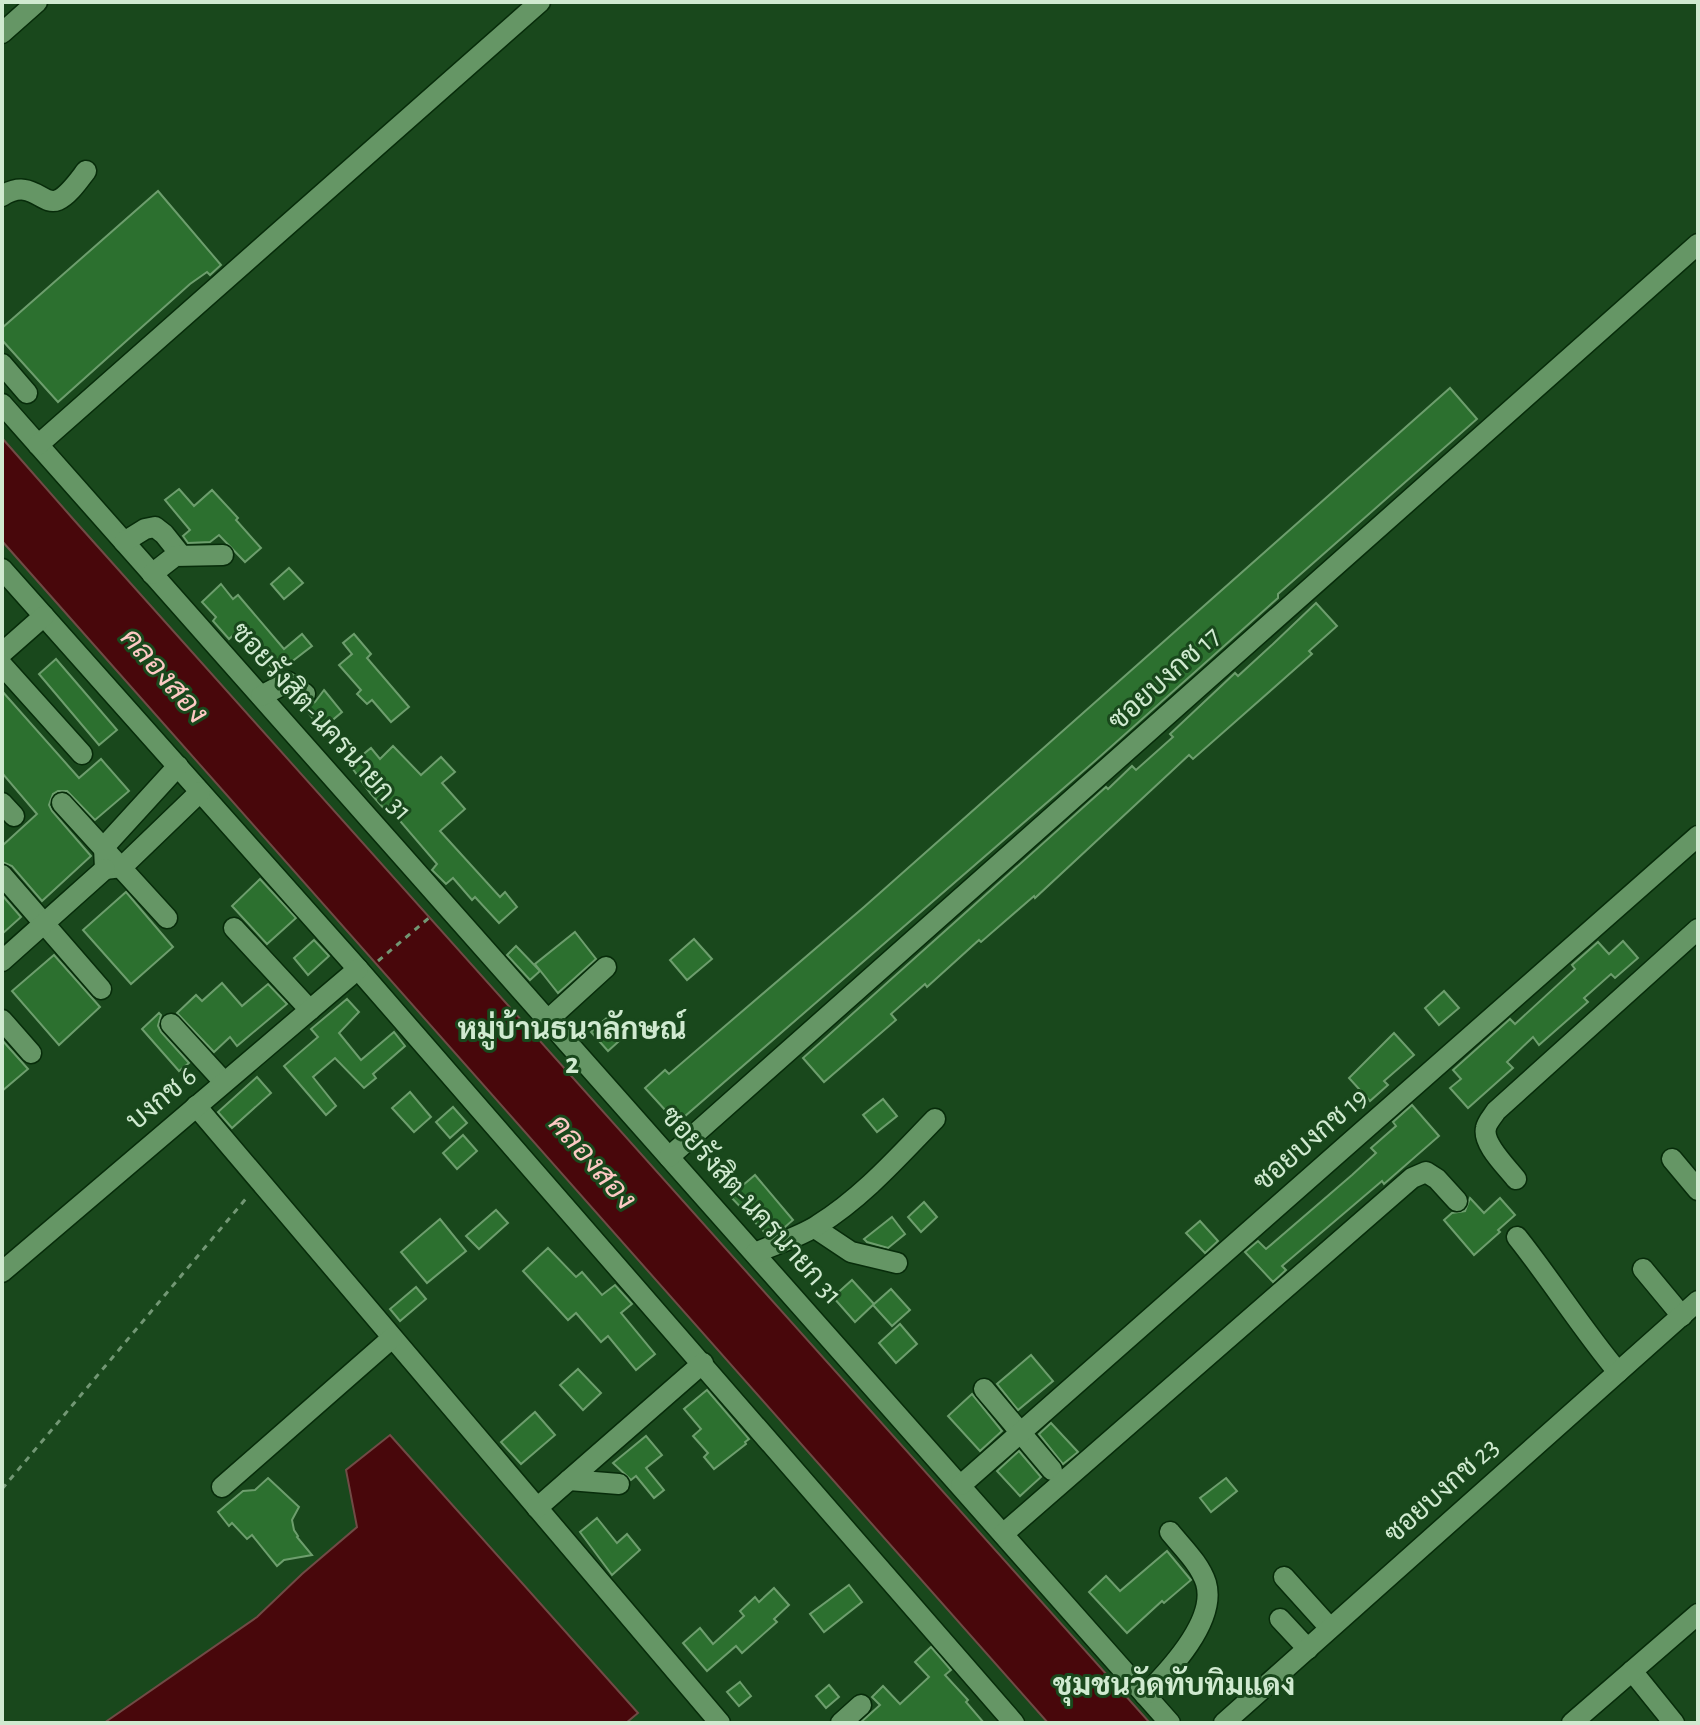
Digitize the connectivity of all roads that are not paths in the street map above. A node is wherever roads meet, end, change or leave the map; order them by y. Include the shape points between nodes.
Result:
1 (37, 2) edge
2 (540, 2) edge
3 (2, 33) edge
4 (86, 171) dead end
5 (2, 196) edge
6 (1698, 244) edge
7 (2, 364) edge
8 (27, 393) dead end
9 (2, 404) edge
10 (38, 445) junction
11 (124, 542) junction
12 (180, 554) junction
13 (223, 555) dead end
14 (2, 569) edge
15 (152, 574) junction
16 (44, 616) junction
17 (2, 653) edge
18 (2, 665) edge
19 (305, 694) dead end
20 (261, 696) junction
21 (82, 754) dead end
22 (178, 766) junction
23 (200, 792) junction
24 (62, 803) dead end
25 (1698, 836) edge
26 (104, 847) junction
27 (114, 868) junction
28 (2, 875) edge
29 (167, 918) dead end
30 (46, 923) junction
31 (234, 928) dead end
32 (1698, 929) edge
33 (2, 961) edge
34 (606, 967) dead end
35 (365, 968) junction
36 (101, 989) dead end
37 (310, 1010) junction
38 (2, 1020) edge
39 (548, 1020) junction
40 (171, 1024) dead end
41 (31, 1053) dead end
42 (224, 1082) junction
43 (196, 1106) junction
44 (935, 1119) dead end
45 (669, 1157) junction
46 (1672, 1159) dead end
47 (1516, 1179) dead end
48 (1698, 1190) edge
49 (1457, 1201) dead end
50 (815, 1228) junction
51 (1517, 1237) dead end
52 (755, 1253) junction
53 (897, 1263) dead end
54 (1643, 1269) dead end
55 (2, 1272) edge
56 (1698, 1301) edge
57 (1682, 1316) junction
58 (392, 1338) junction
59 (703, 1363) junction
60 (1618, 1372) junction
61 (984, 1389) dead end
62 (1022, 1432) junction
63 (1052, 1470) dead end
64 (569, 1480) junction
65 (619, 1484) dead end
66 (961, 1485) junction
67 (222, 1487) dead end
68 (537, 1508) junction
69 (1170, 1532) dead end
70 (1003, 1534) junction
71 (1284, 1577) dead end
72 (1280, 1619) dead end
73 (1695, 1622) edge
74 (1330, 1628) junction
75 (1308, 1649) junction
76 (1632, 1671) junction
77 (1145, 1695) junction
78 (861, 1705) dead end
79 (997, 1714) edge
80 (720, 1723) edge
81 (841, 1723) edge
82 (1014, 1723) edge
83 (1170, 1723) edge
84 (1224, 1723) edge
85 (1572, 1723) edge
86 (1674, 1723) edge

1 - 3 street
2 - 10 street
4 - 5 street via 58,200 21,189
6 - 45 street, ซอยบงกช 17
7 - 8 street
9 - 10 street, ซอยรังสิต-นครนายก 31
10 - 11 street, ซอยรังสิต-นครนายก 31
11 - 12 street via 155,527
11 - 15 street, ซอยรังสิต-นครนายก 31
12 - 13 street
12 - 15 street
14 - 16 street
15 - 20 street, ซอยรังสิต-นครนายก 31
16 - 17 street
16 - 22 street
18 - 21 street
19 - 20 street via 288,682
20 - 39 street, ซอยรังสิต-นครนายก 31
22 - 23 street
22 - 26 street
23 - 27 street
23 - 35 street
24 - 26 street
25 - 62 street, ซอยบงกช 19
26 - 27 street
27 - 29 street
27 - 30 street
28 - 30 street
30 - 33 street
30 - 36 street
31 - 37 street
32 - 47 street via 1496,1111 1486,1135
34 - 39 street
35 - 37 street, บงกช 6
35 - 59 street
37 - 42 street, บงกช 6
38 - 41 street
39 - 45 street, ซอยรังสิต-นครนายก 31
40 - 42 street
42 - 43 street, บงกช 6
43 - 55 street, บงกช 6
43 - 58 street
44 - 50 street via 870,1185
45 - 52 street, ซอยรังสิต-นครนายก 31
46 - 48 street
49 - 70 street via 1426,1172 1412,1178
50 - 52 street
50 - 53 street via 851,1252
51 - 60 street
52 - 66 street, ซอยรังสิต-นครนายก 31
54 - 57 street
56 - 57 street, ซอยบงกช 23
57 - 60 street, ซอยบงกช 23
58 - 67 street
58 - 68 street
59 - 64 street
59 - 79 street
60 - 74 street, ซอยบงกช 23
61 - 62 street
62 - 63 street
62 - 66 street, ซอยบงกช 19
64 - 65 street
64 - 68 street
66 - 70 street, ซอยรังสิต-นครนายก 31
68 - 80 street
69 - 77 street via 1201,1571 1208,1601 1182,1654
70 - 77 street, ซอยรังสิต-นครนายก 31
71 - 74 street
72 - 75 street
73 - 76 street
74 - 75 street, ซอยบงกช 23
75 - 84 street, ซอยบงกช 23
76 - 85 street
76 - 86 street
77 - 83 street, ซอยรังสิต-นครนายก 31
78 - 81 street
79 - 82 street

